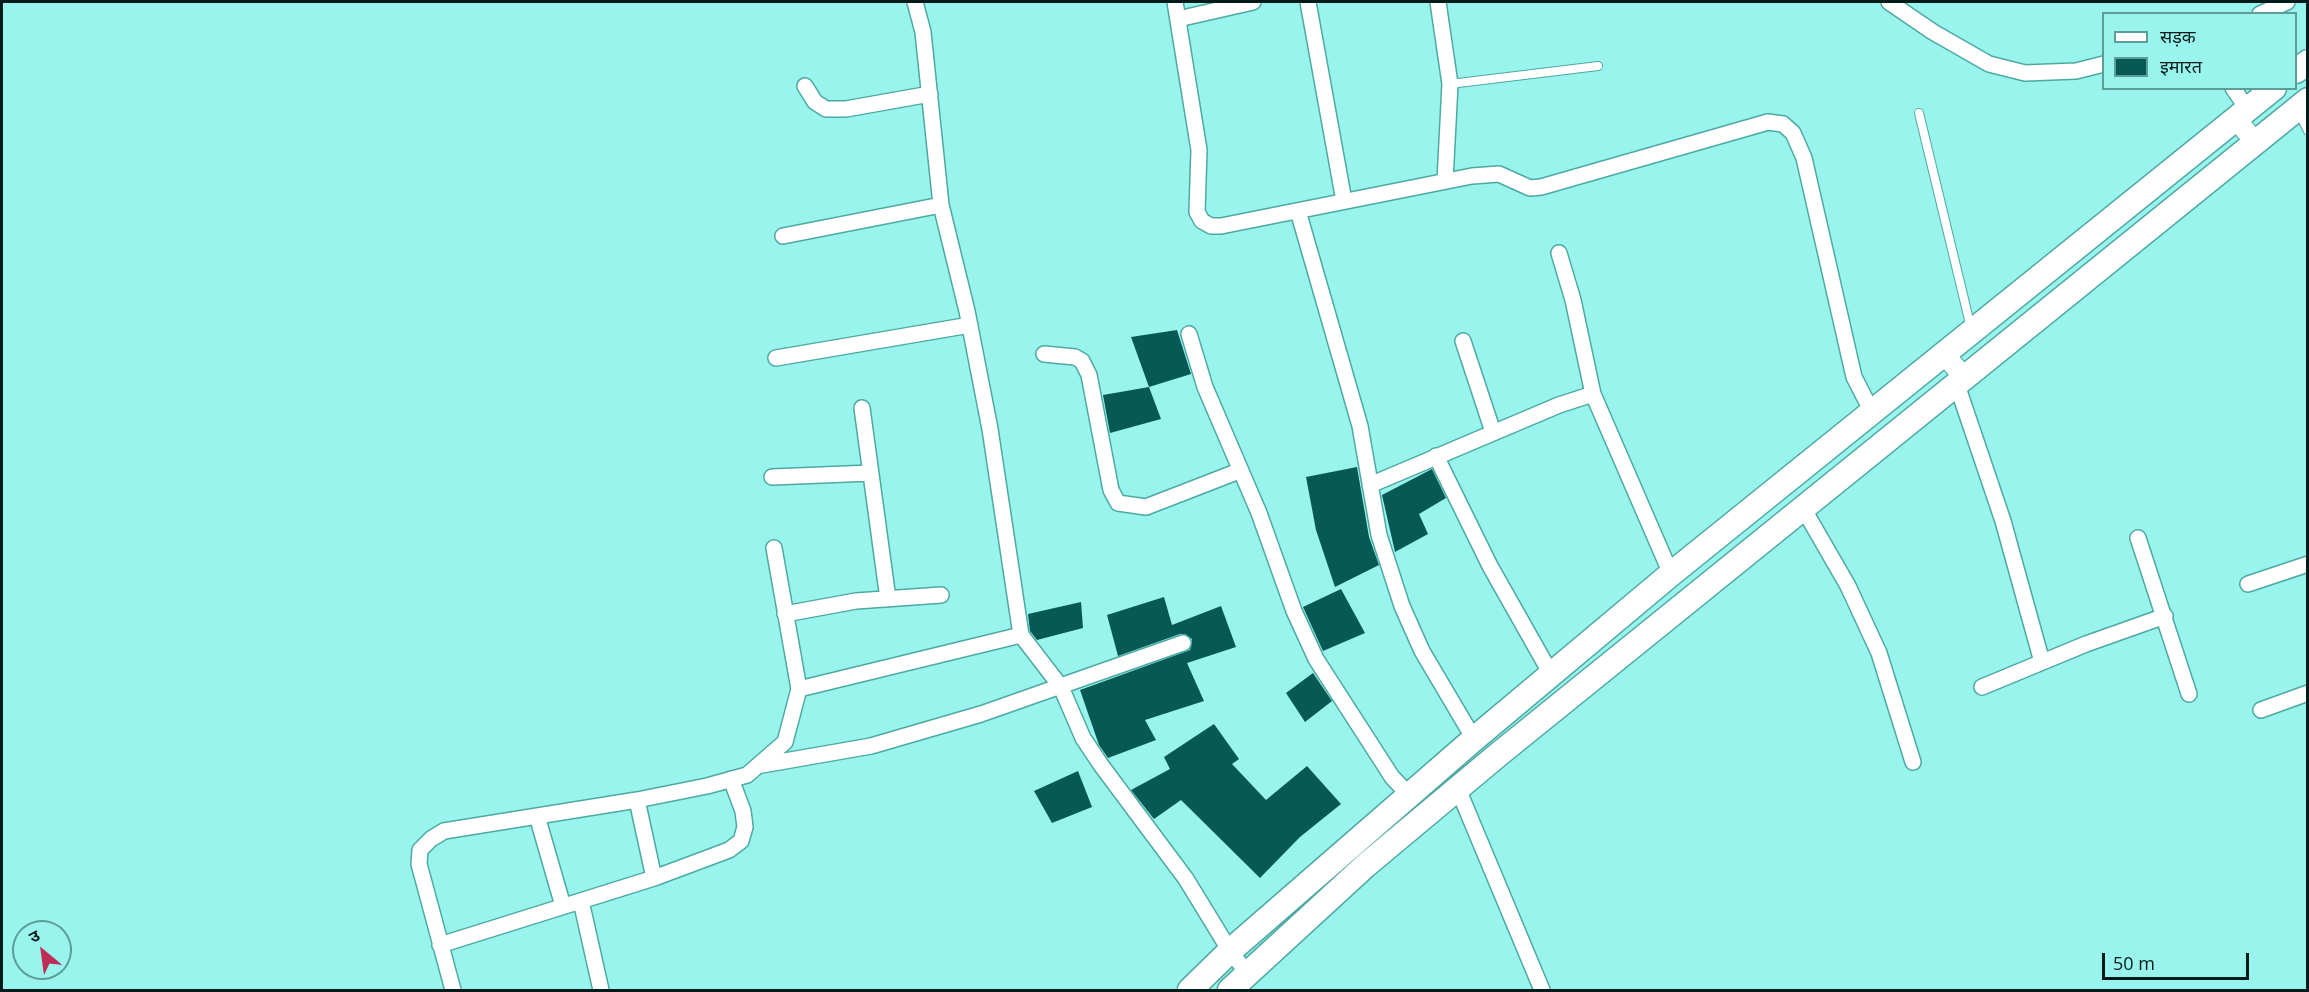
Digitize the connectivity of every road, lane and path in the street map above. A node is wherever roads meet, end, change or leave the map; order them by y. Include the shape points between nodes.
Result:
1 (915, 2) edge
2 (1175, 2) edge
3 (1253, 2) edge
4 (1308, 2) edge
5 (1438, 2) edge
6 (1889, 2) edge
7 (2287, 2) edge
8 (2264, 12) edge
9 (1178, 19) junction
10 (2102, 64) edge
11 (1598, 66) dead end
12 (1450, 84) junction
13 (805, 86) dead end
14 (2234, 90) edge
15 (2272, 90) edge
16 (930, 94) junction
17 (2302, 104) edge
18 (1919, 113) dead end
19 (2242, 115) junction
20 (2307, 131) edge
21 (2255, 142) junction
22 (1445, 181) junction
23 (1344, 201) junction
24 (941, 204) junction
25 (1298, 211) junction
26 (783, 236) dead end
27 (1559, 253) dead end
28 (970, 326) junction
29 (1972, 332) junction
30 (1189, 334) dead end
31 (1462, 341) dead end
32 (1044, 354) dead end
33 (1944, 354) junction
34 (776, 358) dead end
35 (1960, 379) junction
36 (1593, 394) junction
37 (862, 408) dead end
38 (1872, 412) junction
39 (1493, 432) junction
40 (1436, 456) junction
41 (1239, 471) junction
42 (871, 473) junction
43 (772, 477) dead end
44 (1370, 484) junction
45 (1803, 508) junction
46 (2138, 538) dead end
47 (774, 548) dead end
48 (2307, 564) edge
49 (1671, 574) junction
50 (2248, 584) dead end
51 (941, 595) dead end
52 (888, 598) junction
53 (785, 614) junction
54 (2165, 616) junction
55 (1021, 635) junction
56 (1183, 643) dead end
57 (2042, 662) junction
58 (1551, 675) junction
59 (1061, 687) junction
60 (1982, 687) dead end
61 (799, 689) junction
62 (2307, 693) edge
63 (2188, 694) dead end
64 (2261, 710) dead end
65 (1477, 736) junction
66 (1499, 754) junction
67 (1913, 762) dead end
68 (759, 766) junction
69 (731, 779) junction
70 (1458, 789) junction
71 (1409, 795) junction
72 (637, 800) junction
73 (537, 816) junction
74 (654, 878) junction
75 (581, 901) junction
76 (563, 906) junction
77 (440, 945) junction
78 (1230, 951) junction
79 (1248, 974) junction
80 (453, 990) edge
81 (601, 990) edge
82 (1190, 990) edge
83 (1230, 990) edge
84 (1542, 990) edge

1 - 16 street via 923,32
2 - 9 street
3 - 9 street
4 - 23 street
5 - 12 street
6 - 10 street via 1989,64 2025,73 2076,71
7 - 8 street
9 - 25 street via 1199,150 1197,212 1202,221 1221,226
11 - 12 lane
12 - 22 street
13 - 16 street via 815,102 826,109
14 - 19 street
15 - 19 main road
16 - 24 street
17 - 20 lane
17 - 21 main road
18 - 29 lane
19 - 21 street
19 - 29 main road
21 - 35 main road
22 - 23 street
22 - 38 street via 1499,174 1530,188 1541,187 1768,122 1783,124 1793,132 1804,159 1854,377
23 - 25 street
24 - 26 street
24 - 28 street
25 - 44 street via 1360,426
27 - 36 street
28 - 34 street
28 - 55 street
29 - 33 main road
30 - 41 street via 1205,387
31 - 39 street
32 - 41 street via 1075,357 1082,361 1089,375 1111,490 1118,503 1146,507
33 - 35 street
33 - 38 main road
35 - 45 main road
35 - 57 street
36 - 39 street
36 - 49 street
37 - 42 street
38 - 49 main road
39 - 40 street
40 - 44 street
40 - 58 street via 1490,566
41 - 71 street via 1316,658 1385,767
42 - 43 street
42 - 52 street
44 - 65 street via 1379,535 1402,606 1422,651
45 - 66 main road
45 - 67 street via 1848,586 1879,653
46 - 54 street
47 - 53 street
48 - 50 street
49 - 58 main road
51 - 52 street
52 - 53 street
53 - 61 street
54 - 57 street
54 - 63 street
55 - 59 street
55 - 61 street
56 - 59 street
57 - 60 street
58 - 65 main road
59 - 68 street via 871,746
59 - 78 street via 1083,738 1186,879
61 - 68 street via 785,742
62 - 64 street
65 - 66 street
65 - 71 main road
66 - 70 main road
68 - 69 street via 747,775
69 - 72 street
69 - 74 street via 743,812 745,827 741,841 729,850
70 - 79 main road via 1365,866
70 - 84 street
71 - 78 main road
72 - 73 street
72 - 74 street
73 - 76 street
73 - 77 street via 444,831 420,850 419,864
74 - 75 street
75 - 76 street
75 - 81 street
76 - 77 street
77 - 80 street
78 - 79 street
78 - 82 main road
79 - 83 main road

